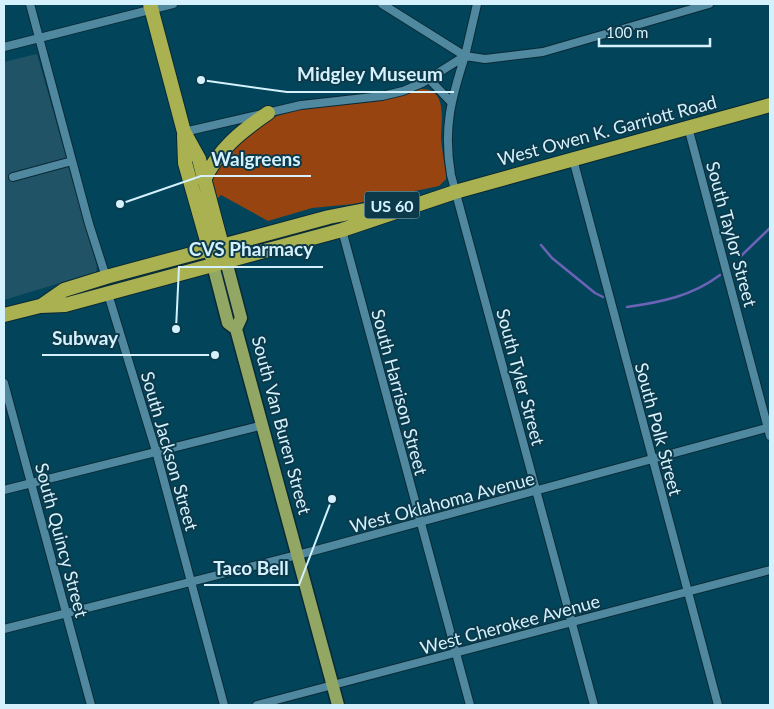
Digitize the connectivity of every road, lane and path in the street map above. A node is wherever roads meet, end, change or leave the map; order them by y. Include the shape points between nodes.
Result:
1 (30, 4) edge
2 (173, 4) edge
3 (382, 4) edge
4 (477, 4) edge
5 (709, 4) edge
6 (151, 7) edge
7 (40, 38) junction
8 (4, 47) edge
9 (465, 56) junction
10 (428, 79) junction
11 (451, 102) junction
12 (770, 104) edge
13 (268, 113) junction
14 (688, 127) junction
15 (184, 132) junction
16 (573, 159) junction
17 (72, 161) junction
18 (13, 177) dead end
19 (204, 180) junction
20 (454, 192) junction
21 (342, 230) junction
22 (215, 246) junction
23 (220, 263) junction
24 (106, 277) junction
25 (108, 294) junction
26 (40, 306) junction
27 (4, 315) edge
28 (4, 383) edge
29 (263, 425) junction
30 (769, 427) edge
31 (770, 436) edge
32 (156, 451) junction
33 (651, 458) junction
34 (32, 483) junction
35 (4, 490) edge
36 (536, 492) junction
37 (420, 523) junction
38 (298, 556) junction
39 (770, 570) edge
40 (192, 582) junction
41 (687, 592) junction
42 (66, 614) junction
43 (572, 622) junction
44 (4, 629) edge
45 (456, 654) junction
46 (332, 686) junction
47 (91, 705) edge
48 (224, 705) edge
49 (257, 705) edge
50 (338, 705) edge
51 (470, 705) edge
52 (594, 705) edge
53 (718, 705) edge

1 - 7 street
2 - 6 street
3 - 9 street
4 - 9 street, South Tyler Street
5 - 9 street via 543,52 486,59
6 - 7 street
6 - 15 highway, South Van Buren Street
7 - 8 street
7 - 17 street
9 - 10 street
9 - 11 street, South Tyler Street
10 - 11 street
10 - 13 street via 403,91 382,96 301,105
11 - 20 street, South Tyler Street via 446,129
12 - 14 highway, West Owen K. Garriott Road / US 60
13 - 15 street
13 - 19 highway via 239,132 224,148
14 - 16 highway, West Owen K. Garriott Road / US 60
14 - 30 street, South Taylor Street
15 - 19 highway, South Van Buren Street via 199,160
15 - 22 highway, South Van Buren Street via 185,163
16 - 20 highway, West Owen K. Garriott Road / US 60
16 - 33 street, South Polk Street
17 - 18 street
17 - 24 street
19 - 22 highway, South Van Buren Street
20 - 21 highway, West Owen K. Garriott Road / US 60
20 - 22 highway, West Owen K. Garriott Road / US 60 via 329,217
20 - 36 street, South Tyler Street
21 - 23 highway, West Owen K. Garriott Road / US 60
21 - 37 street, South Harrison Street
22 - 23 highway, South Van Buren Street
22 - 24 highway, West Owen K. Garriott Road
23 - 25 highway, West Owen K. Garriott Road
23 - 29 main road, South Van Buren Street via 241,318 236,329
24 - 26 highway, West Owen K. Garriott Road via 64,290
25 - 26 highway, West Owen K. Garriott Road via 65,305
25 - 32 street, South Jackson Street
26 - 27 highway, West Owen K. Garriott Road
28 - 34 street, South Quincy Street
29 - 32 street
29 - 38 main road, South Van Buren Street
30 - 31 street, South Taylor Street
30 - 33 street, West Oklahoma Avenue
32 - 34 street
32 - 40 street, South Jackson Street
33 - 36 street, West Oklahoma Avenue
33 - 41 street, South Polk Street
34 - 35 street
34 - 42 street, South Quincy Street
36 - 37 street, West Oklahoma Avenue
36 - 43 street, South Tyler Street
37 - 38 street, West Oklahoma Avenue
37 - 45 street, South Harrison Street
38 - 40 street, West Oklahoma Avenue
38 - 46 main road, South Van Buren Street
39 - 41 street, West Cherokee Avenue
40 - 42 street, West Oklahoma Avenue
40 - 48 street, South Jackson Street
41 - 43 street, West Cherokee Avenue
41 - 53 street, South Polk Street
42 - 44 street, West Oklahoma Avenue
42 - 47 street, South Quincy Street
43 - 45 street, West Cherokee Avenue
43 - 52 street, South Tyler Street
45 - 46 street, West Cherokee Avenue
45 - 51 street, South Harrison Street
46 - 49 street, West Cherokee Avenue
46 - 50 main road, South Van Buren Street

